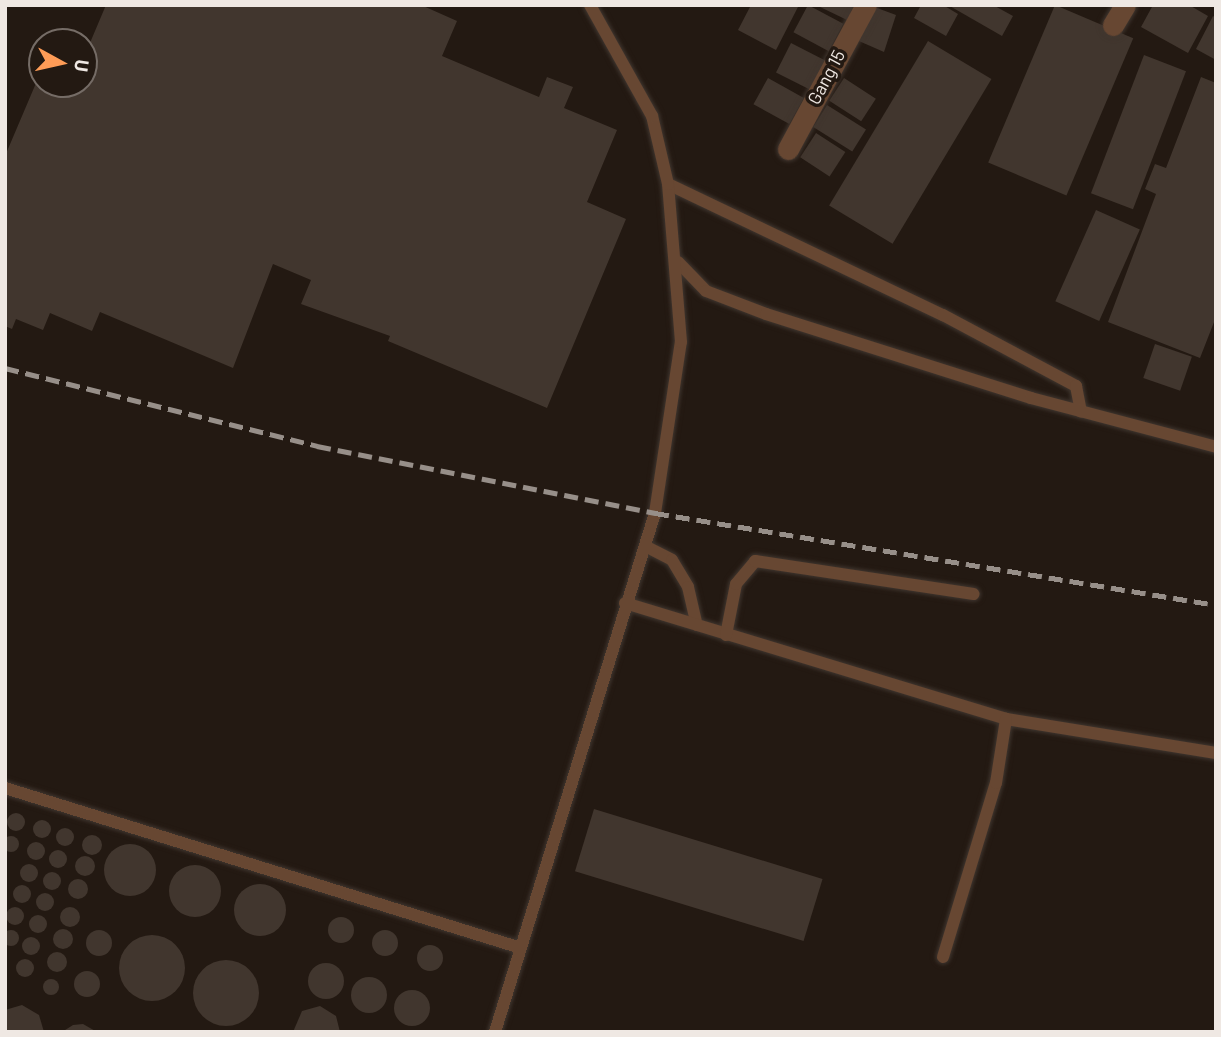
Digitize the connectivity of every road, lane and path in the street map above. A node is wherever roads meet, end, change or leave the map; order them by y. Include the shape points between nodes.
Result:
1 (590, 5) edge
2 (866, 5) edge
3 (1125, 5) edge
4 (1113, 25) dead end
5 (788, 149) dead end
6 (668, 184) junction
7 (678, 262) junction
8 (1081, 412) junction
9 (1216, 447) edge
10 (645, 546) junction
11 (974, 594) dead end
12 (625, 603) junction
13 (697, 625) junction
14 (726, 635) junction
15 (1006, 719) junction
16 (1216, 753) edge
17 (5, 788) edge
18 (521, 948) junction
19 (943, 957) dead end
20 (495, 1032) edge

1 - 6 lane via 652,116
2 - 5 street, Gang 15
3 - 4 street
6 - 7 lane
6 - 8 lane via 943,315 1076,386
7 - 8 lane via 706,291 766,314
7 - 10 lane via 681,342 672,426
8 - 9 lane
10 - 12 lane
10 - 13 lane via 672,560 688,587
11 - 14 lane via 755,561 736,584
12 - 13 lane
12 - 18 lane
13 - 14 lane
14 - 15 lane
15 - 16 lane
15 - 19 lane via 996,783
17 - 18 lane
18 - 20 lane

